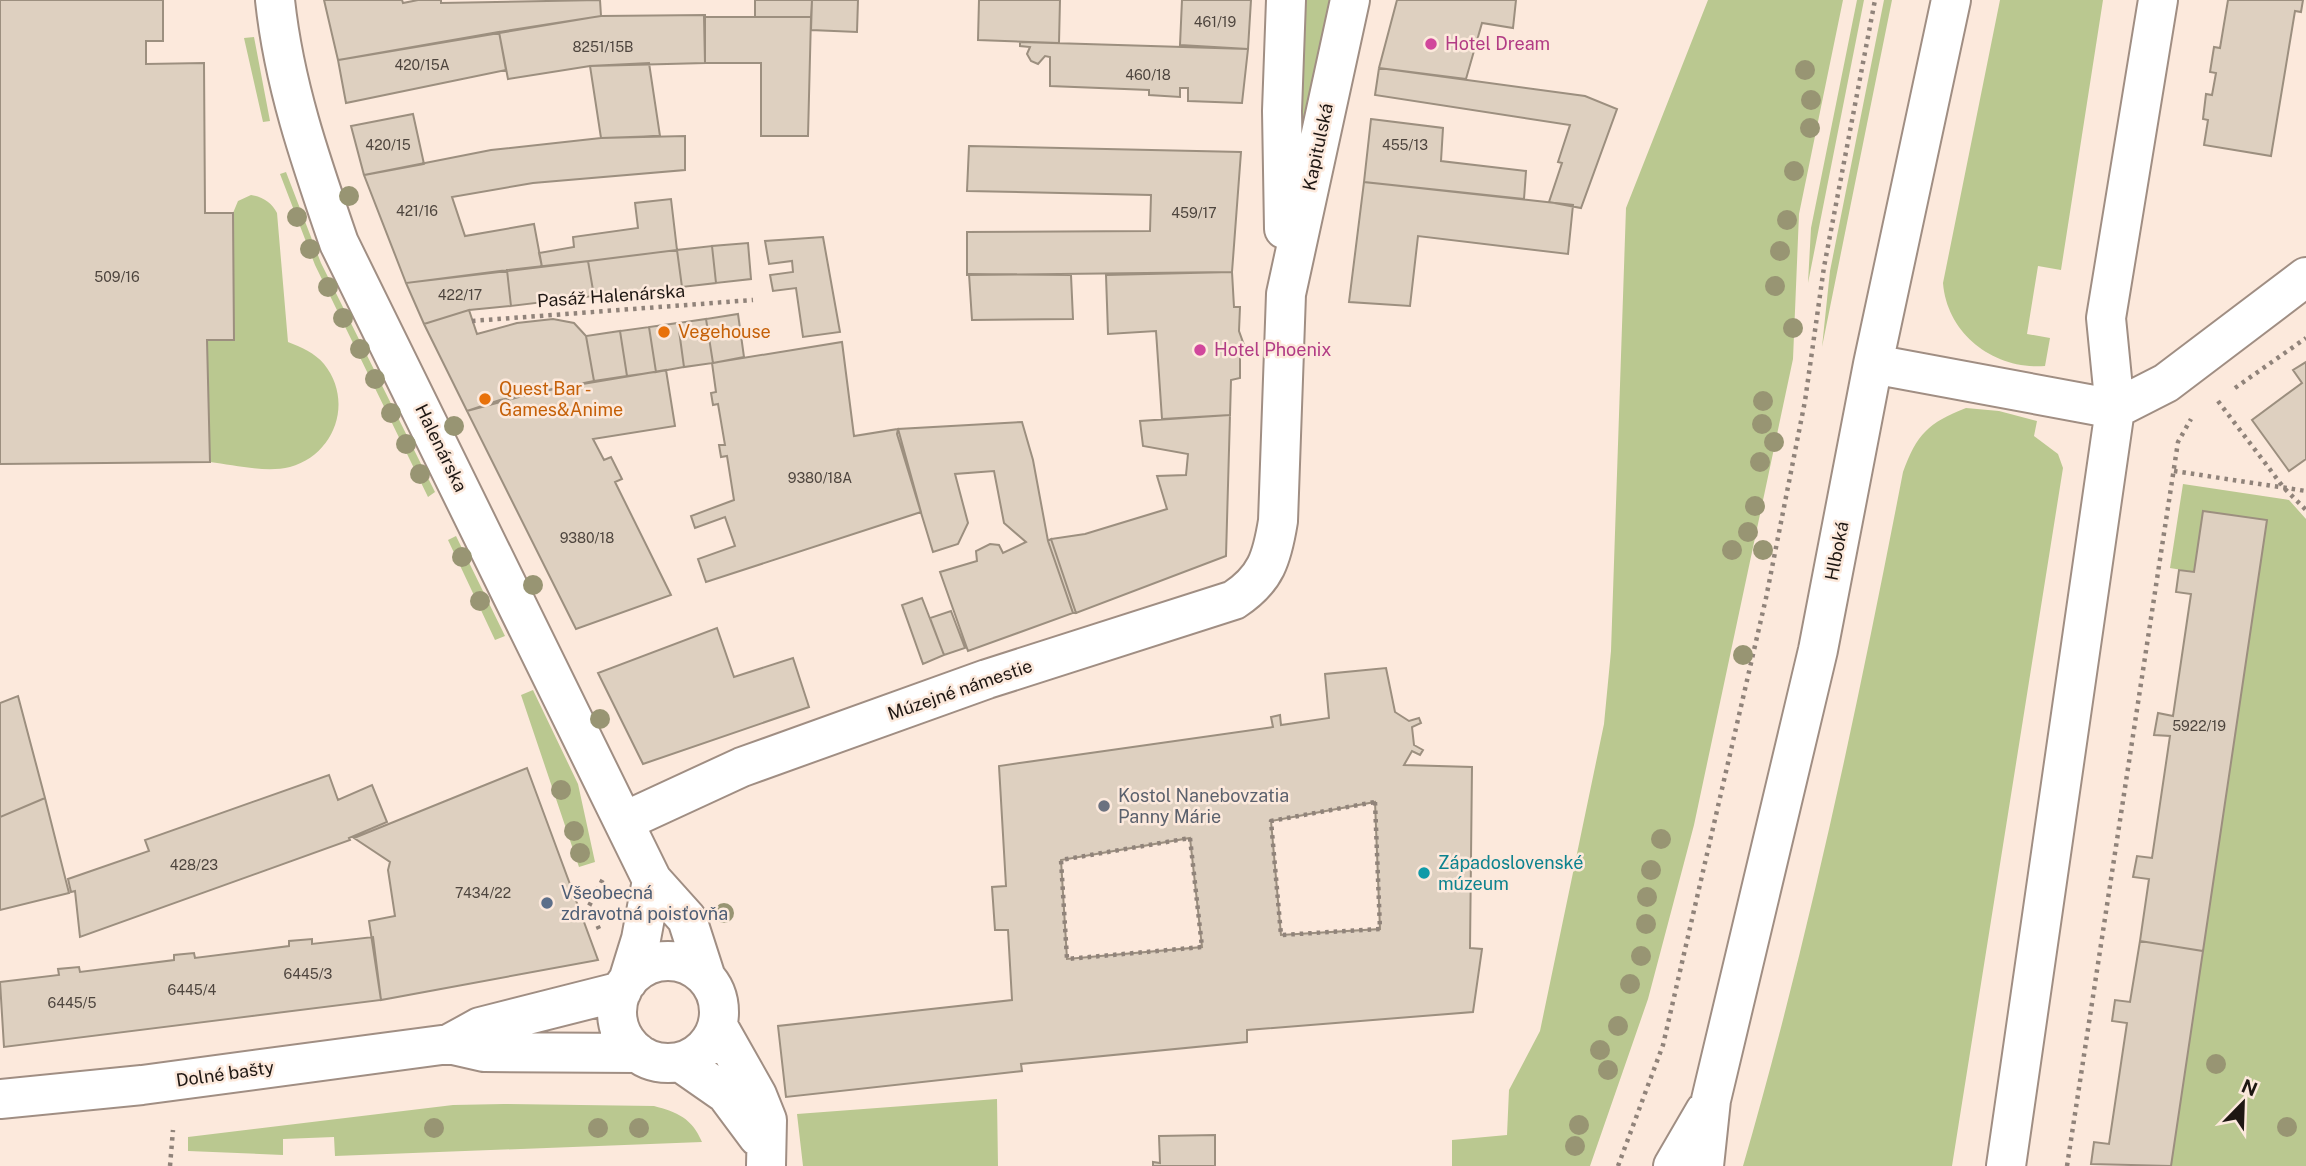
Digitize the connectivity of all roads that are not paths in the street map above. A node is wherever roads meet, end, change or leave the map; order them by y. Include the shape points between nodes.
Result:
1 (275, 0) edge
2 (1286, 0) edge
3 (1350, 0) edge
4 (1951, 0) edge
5 (2158, 0) edge
6 (2306, 277) edge
7 (1286, 294) junction
8 (1873, 364) junction
9 (2115, 409) junction
10 (1274, 544) joint
11 (625, 821) junction
12 (652, 880) junction
13 (706, 978) junction
14 (625, 986) junction
15 (718, 1026) junction
16 (449, 1044) junction
17 (638, 1053) junction
18 (680, 1062) junction
19 (0, 1098) edge
20 (1712, 1100) junction
21 (766, 1156) edge
22 (1673, 1166) edge
23 (1704, 1166) edge
24 (2006, 1166) edge

1 - 11 street, Halenárska via 281,55 302,135 339,243
2 - 7 street, Kapitulská via 1282,111
3 - 7 street, Kapitulská
4 - 8 street, Hlboká
5 - 9 street via 2106,318
6 - 9 street via 2166,383
7 - 10 street, Kapitulská
8 - 9 street
8 - 20 street, Hlboká via 1818,650
9 - 24 street
10 - 11 street, Múzejné námestie via 1257,583 1234,600 987,679 768,758
11 - 12 street, Halenárska
12 - 13 street, Halenárska via 687,919
12 - 14 street via 641,939
13 - 14 street via 692,967 658,962 641,969
13 - 15 street via 720,1009
14 - 16 street, Dolné bašty via 481,1027
14 - 17 street via 618,1008 619,1025
15 - 18 street via 704,1049
15 - 21 street via 757,1095 766,1120
16 - 17 street, Dolné bašty via 484,1052
16 - 19 street, Dolné bašty via 142,1085
17 - 18 street via 651,1060
18 - 21 street via 726,1094
20 - 22 street, Hlboká
20 - 23 street, Hlboká

